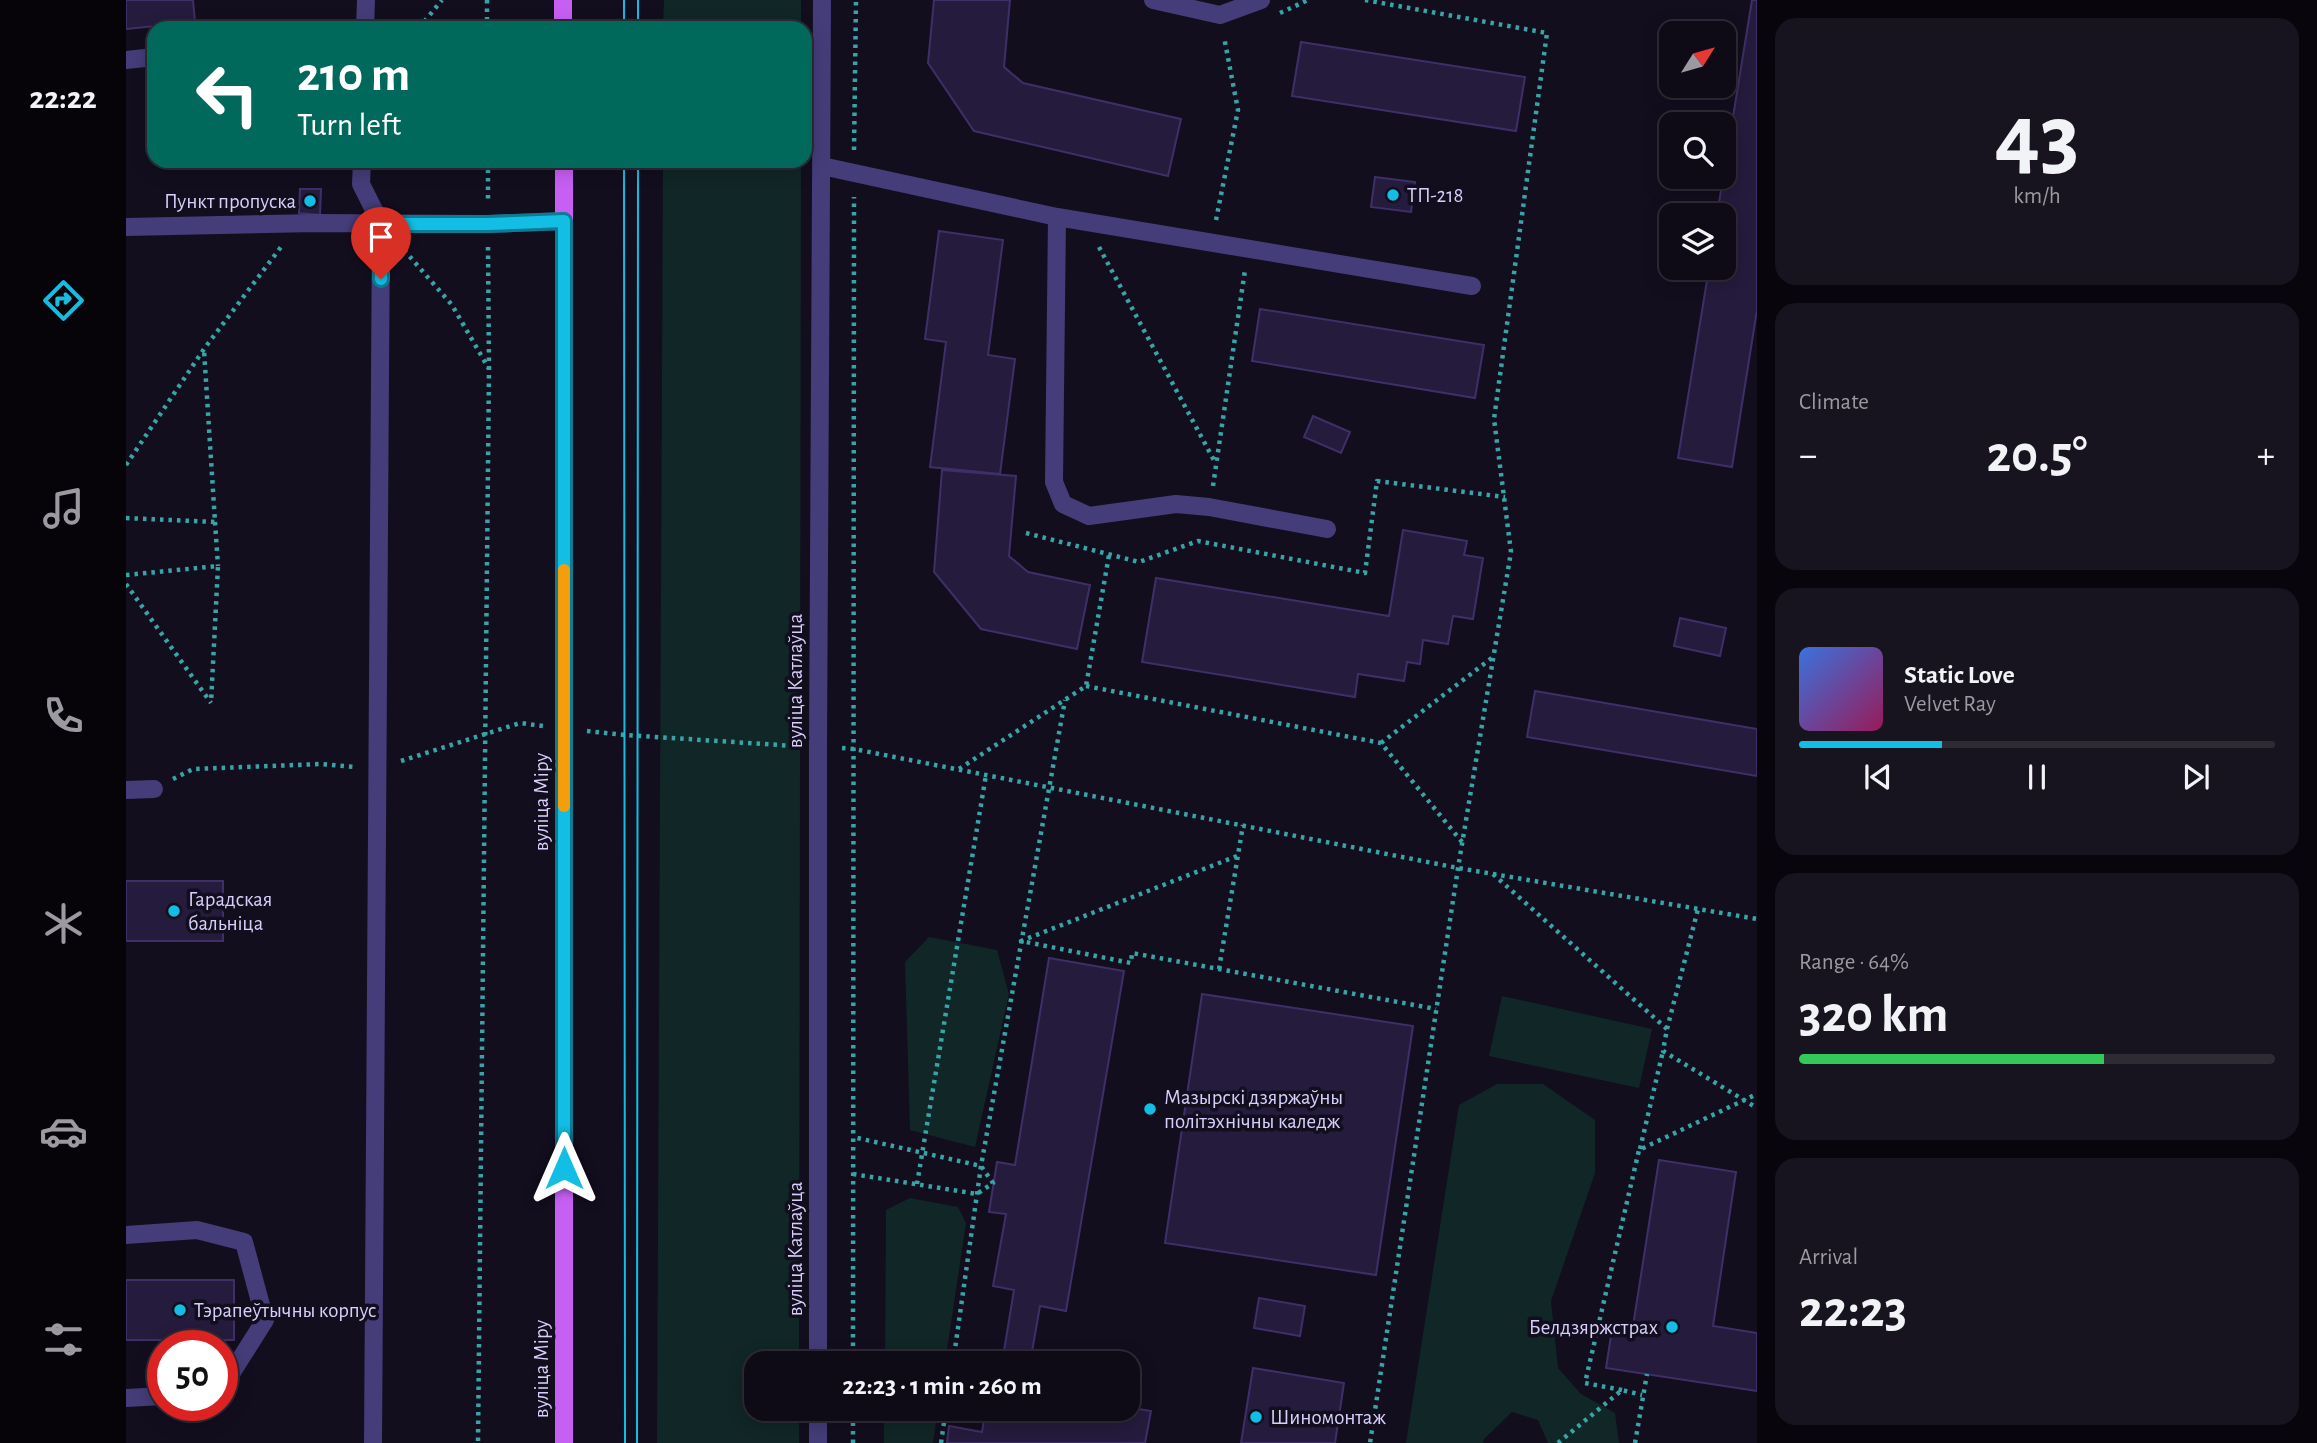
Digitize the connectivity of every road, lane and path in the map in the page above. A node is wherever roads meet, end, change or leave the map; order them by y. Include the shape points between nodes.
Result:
1 (366, 0) edge
2 (442, 0) edge
3 (487, 0) edge
4 (563, 0) edge
5 (822, 0) edge
6 (856, 0) edge
7 (1153, 0) edge
8 (1261, 0) edge
9 (1364, 0) edge
10 (1220, 15) junction
11 (365, 21) edge
12 (425, 21) edge
13 (487, 21) edge
14 (563, 21) edge
15 (147, 58) edge
16 (126, 60) edge
17 (822, 166) junction
18 (362, 168) edge
19 (488, 168) edge
20 (564, 168) edge
21 (854, 173) junction
22 (1057, 217) junction
23 (564, 221) junction
24 (1086, 222) junction
25 (298, 224) junction
26 (381, 224) junction
27 (488, 224) junction
28 (126, 228) edge
29 (1211, 243) junction
30 (1248, 248) junction
31 (1472, 286) dead end
32 (205, 349) junction
33 (489, 369) junction
34 (126, 465) edge
35 (1216, 465) junction
36 (1209, 507) junction
37 (126, 518) edge
38 (215, 522) junction
39 (1327, 529) dead end
40 (1198, 541) dead end
41 (1109, 555) dead end
42 (218, 566) junction
43 (126, 575) edge
44 (126, 584) edge
45 (1493, 657) junction
46 (1086, 687) junction
47 (1065, 700) junction
48 (564, 728) junction
49 (485, 734) junction
50 (1381, 743) junction
51 (818, 747) junction
52 (854, 748) junction
53 (378, 768) junction
54 (959, 769) junction
55 (986, 775) junction
56 (1048, 787) junction
57 (154, 789) joint
58 (126, 790) edge
59 (1243, 825) junction
60 (1462, 842) junction
61 (1237, 856) junction
62 (1458, 868) junction
63 (1492, 873) junction
64 (1698, 909) junction
65 (1757, 919) edge
66 (1021, 941) junction
67 (1219, 969) junction
68 (1436, 1009) junction
69 (1667, 1029) junction
70 (1663, 1051) junction
71 (1757, 1094) edge
72 (1744, 1100) junction
73 (1757, 1108) edge
74 (853, 1137) junction
75 (1639, 1150) junction
76 (923, 1153) junction
77 (981, 1166) junction
78 (853, 1174) junction
79 (917, 1184) junction
80 (977, 1194) junction
81 (126, 1235) edge
82 (818, 1351) edge
83 (853, 1351) edge
84 (955, 1351) edge
85 (238, 1363) edge
86 (1647, 1374) dead end
87 (1622, 1390) junction
88 (1642, 1395) junction
89 (147, 1397) edge
90 (126, 1398) edge
91 (818, 1421) edge
92 (853, 1421) edge
93 (944, 1421) edge
94 (373, 1443) edge
95 (478, 1443) edge
96 (564, 1443) edge
97 (818, 1443) edge
98 (853, 1443) edge
99 (941, 1443) edge
100 (1370, 1443) edge
101 (1558, 1443) edge
102 (1635, 1443) edge

1 - 11 street
2 - 12 path
3 - 13 path
4 - 14 main road
5 - 17 street, вуліца Катлаўца
6 - 21 path
7 - 10 street
8 - 10 street
9 - 45 path via 1547,33 1494,419 1511,552
10 - 29 path via 1238,110
15 - 16 street
17 - 21 street
17 - 51 street, вуліца Катлаўца
18 - 26 street via 361,184
19 - 27 path
20 - 23 main road, вуліца Міру
21 - 22 street
21 - 52 path
22 - 24 street
22 - 36 street via 1054,482 1063,504 1089,516 1176,504
23 - 27 street
23 - 48 main road, вуліца Міру
24 - 29 street
24 - 35 path
25 - 26 street
25 - 28 street
25 - 32 path
26 - 27 street
26 - 33 path via 452,305
26 - 53 street
27 - 33 path
29 - 30 street
30 - 31 street
30 - 35 path
32 - 34 path
32 - 38 path
33 - 49 path
35 - 36 path
36 - 39 street
36 - 40 path
37 - 38 path
38 - 42 path
41 - 46 path
42 - 43 path
42 - 44 path via 211,703
45 - 50 path
45 - 60 path
46 - 47 path
46 - 50 path
47 - 54 path
47 - 56 path
48 - 49 path via 520,723
48 - 51 path
48 - 96 main road, вуліца Міру
49 - 53 path
49 - 95 path
50 - 60 path
51 - 52 path
51 - 82 street, вуліца Катлаўца
52 - 54 path
52 - 74 path
53 - 57 path via 321,764 193,769
53 - 94 street
54 - 55 path
55 - 56 path
55 - 76 path
56 - 59 path
56 - 66 path
57 - 58 street
59 - 61 path
59 - 62 path
60 - 62 path
61 - 66 path
61 - 67 path
62 - 63 path
62 - 68 path
63 - 64 path
63 - 69 path
64 - 65 path
64 - 69 path
66 - 67 path via 1131,963 1132,953
66 - 77 path
67 - 68 path
68 - 100 path
69 - 70 path
70 - 72 path
70 - 75 path
71 - 72 path
72 - 73 path
72 - 75 path
74 - 76 path
74 - 78 path
75 - 87 path via 1585,1383
76 - 77 path
76 - 79 path
77 - 80 path
77 - 80 path via 993,1183
78 - 79 path
78 - 83 path
79 - 80 path
80 - 84 path
81 - 85 street via 197,1230 244,1242 265,1320
86 - 88 path
87 - 88 path
87 - 101 path
88 - 102 path
89 - 90 street
91 - 97 street
92 - 98 path
93 - 99 path

